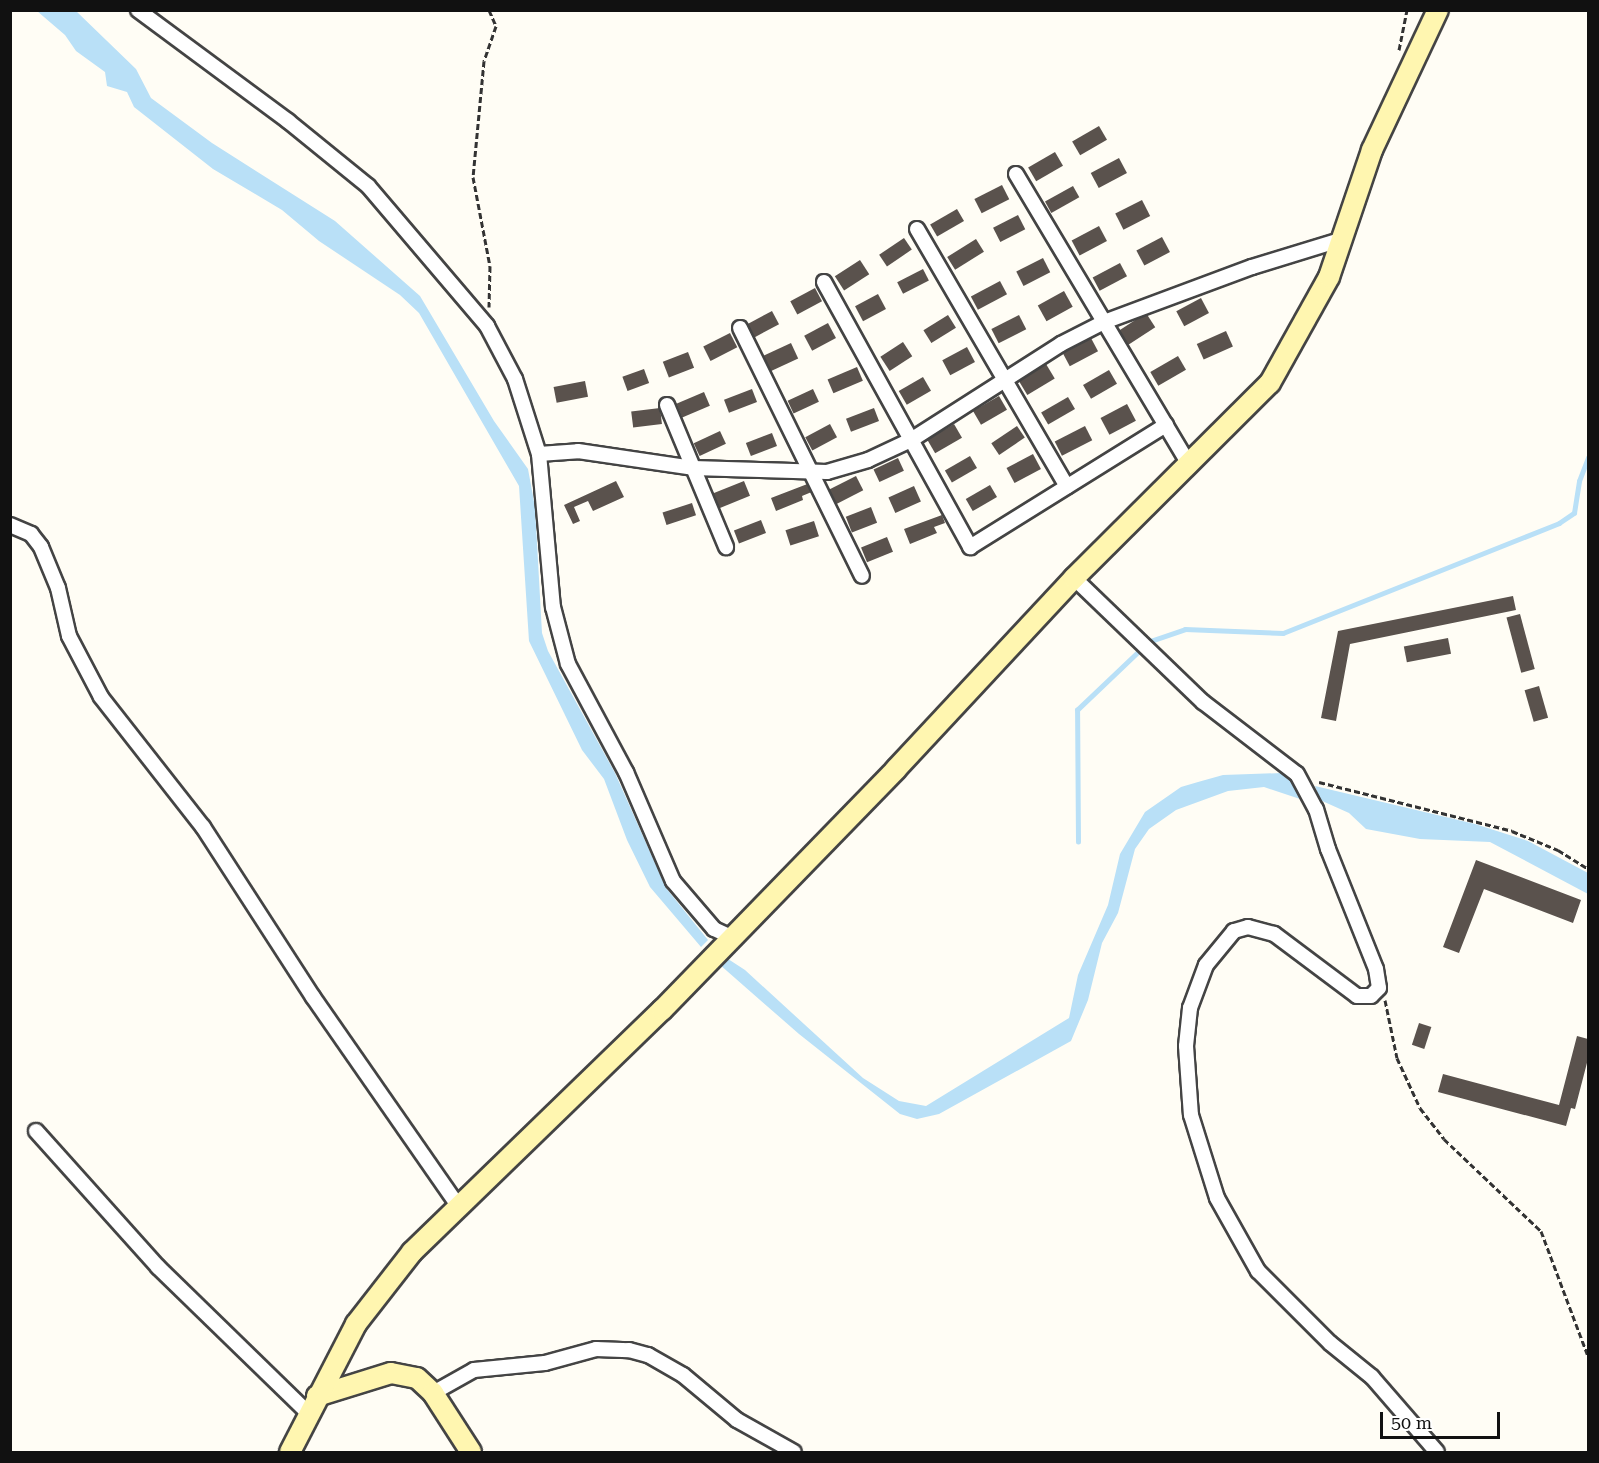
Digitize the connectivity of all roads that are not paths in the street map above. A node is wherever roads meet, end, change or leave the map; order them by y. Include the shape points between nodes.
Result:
1 (138, 10) edge
2 (1438, 10) edge
3 (1016, 174) dead end
4 (918, 229) dead end
5 (1342, 239) junction
6 (824, 282) dead end
7 (1104, 322) junction
8 (740, 328) dead end
9 (1005, 381) junction
10 (667, 405) dead end
11 (1166, 425) junction
12 (911, 440) junction
13 (539, 454) junction
14 (1190, 466) junction
15 (693, 468) junction
16 (812, 473) junction
17 (1066, 487) junction
18 (10, 525) edge
19 (726, 547) dead end
20 (862, 576) dead end
21 (1074, 578) junction
22 (727, 940) junction
23 (36, 1131) dead end
24 (458, 1206) junction
25 (433, 1393) junction
26 (313, 1405) junction
27 (290, 1452) edge
28 (471, 1452) edge
29 (794, 1452) edge
30 (1437, 1452) edge

1 - 13 street via 288,120 368,186 487,326 515,379
2 - 5 street via 1372,150
3 - 7 street
4 - 9 street
5 - 7 street via 1252,267
5 - 14 street via 1329,277 1282,366 1252,404
6 - 12 street
7 - 9 street via 1060,344
7 - 11 street
8 - 16 street
9 - 12 street
9 - 17 street
10 - 15 street
11 - 14 street
11 - 17 street
12 - 16 street via 868,460
12 - 17 street via 970,547
13 - 15 street via 578,451
13 - 22 street via 553,607 568,664 626,772 673,881
14 - 21 street
15 - 16 street
15 - 19 street
16 - 20 street
18 - 24 street via 31,534 41,547 58,588 69,636 101,697 203,827
21 - 22 street via 896,769
21 - 30 street via 1203,702 1297,774 1316,808 1328,849 1376,969 1379,988 1371,996 1357,996 1268,931 1248,927 1234,931 1215,952 1194,992 1186,1046 1189,1096 1203,1157 1247,1256 1269,1285 1372,1377
22 - 24 street via 642,1029
23 - 26 street via 158,1266
24 - 26 street via 405,1260 356,1324
25 - 26 street via 417,1378 391,1373
25 - 28 street
25 - 29 street via 474,1370 545,1363 596,1349 629,1350 648,1355 683,1375 737,1420
26 - 27 street

